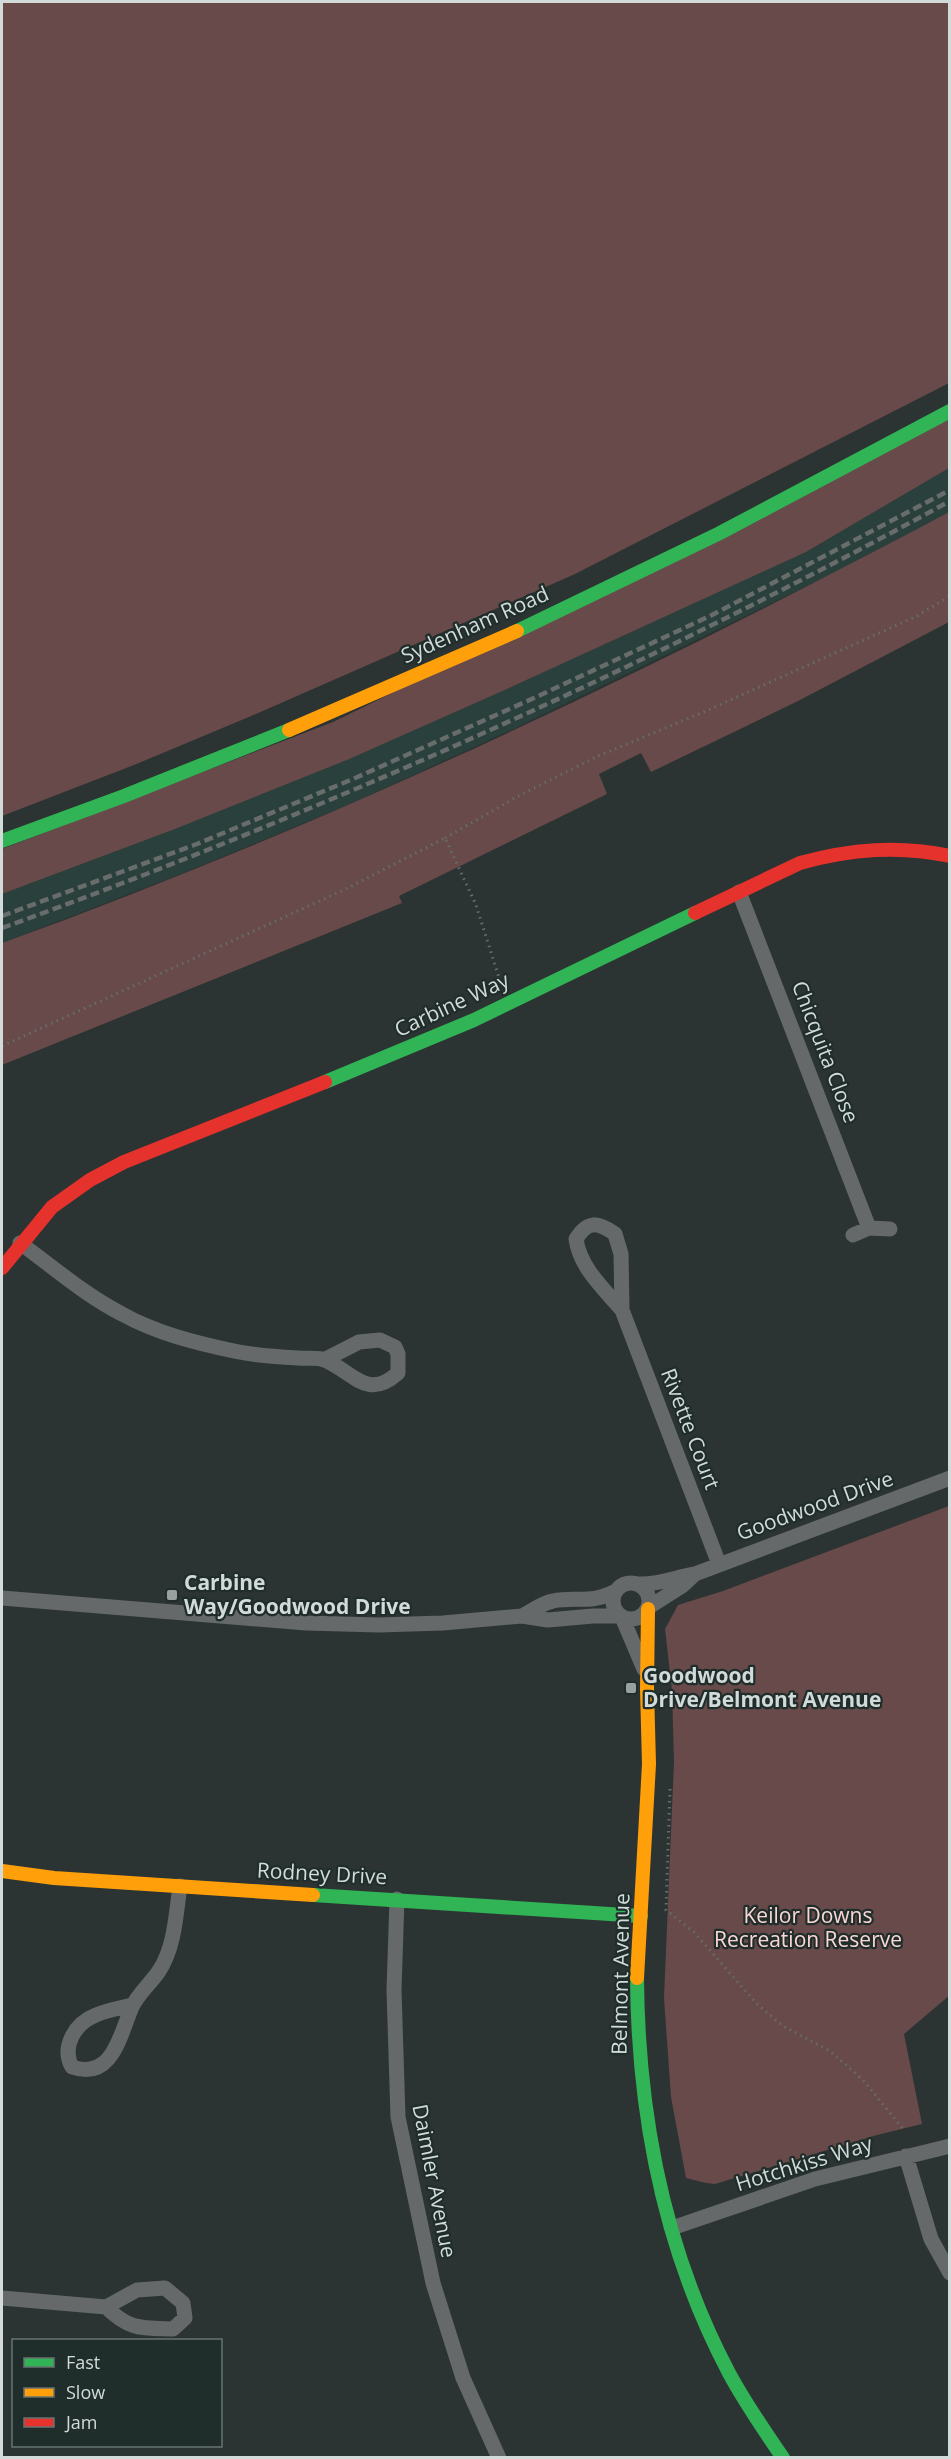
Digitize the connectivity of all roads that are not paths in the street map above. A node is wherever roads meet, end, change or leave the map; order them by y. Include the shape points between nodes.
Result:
1 (950, 411) edge
2 (2, 841) edge
3 (950, 855) edge
4 (739, 892) junction
5 (869, 1228) junction
6 (890, 1229) dead end
7 (852, 1235) dead end
8 (20, 1243) junction
9 (2, 1268) edge
10 (622, 1310) junction
11 (324, 1360) dead end
12 (950, 1478) edge
13 (719, 1564) junction
14 (695, 1574) junction
15 (639, 1584) junction
16 (616, 1591) junction
17 (2, 1598) edge
18 (648, 1608) junction
19 (522, 1616) junction
20 (621, 1617) junction
21 (646, 1678) junction
22 (2, 1871) edge
23 (180, 1886) junction
24 (397, 1899) junction
25 (641, 1916) junction
26 (132, 2005) junction
27 (950, 2146) edge
28 (906, 2156) junction
29 (672, 2228) junction
30 (950, 2273) edge
31 (2, 2298) edge
32 (106, 2307) junction
33 (499, 2457) edge
34 (783, 2457) edge

1 - 2 street, Sydenham Road via 657,564 520,628 255,743
3 - 4 street, Carbine Way via 918,849 849,850 800,863
4 - 5 street, Chicquita Close
4 - 8 street, Carbine Way via 408,1049 124,1162 52,1207
5 - 6 street
5 - 7 street
8 - 9 street, Carbine Way
8 - 11 street via 92,1296 158,1330 255,1356
10 - 10 street, Rivette Court via 591,1275 578,1253 576,1239 590,1224 604,1226 615,1234 621,1254
10 - 13 street, Rivette Court
12 - 13 street, Goodwood Drive
13 - 14 street, Goodwood Drive
14 - 15 street, Goodwood Drive via 657,1584
14 - 18 street, Goodwood Drive
15 - 16 street via 626,1583
15 - 18 street via 649,1596
16 - 19 street via 586,1601 554,1601
16 - 20 street via 613,1602
17 - 19 street via 316,1623 443,1623
18 - 20 street via 637,1619
18 - 21 street, Belmont Avenue
19 - 20 street via 548,1620
20 - 21 street, Belmont Avenue
21 - 25 street, Belmont Avenue via 650,1769
22 - 23 street, Rodney Drive
23 - 24 street, Rodney Drive
23 - 26 street via 172,1939 160,1970
24 - 25 street, Rodney Drive
24 - 33 street, Daimler Avenue via 394,1990 398,2117 433,2283 463,2378
25 - 29 street, Belmont Avenue via 637,2008 641,2072 656,2167
26 - 26 street via 118,2046 102,2065 84,2071 72,2067 68,2059 69,2040 82,2023 95,2015
27 - 28 street, Hotchkiss Way
28 - 29 street, Hotchkiss Way via 815,2179
28 - 30 street via 931,2239
29 - 34 street, Belmont Avenue via 710,2334 730,2375
31 - 32 street
32 - 32 street via 137,2290 165,2288 183,2302 185,2319 173,2330 145,2328 121,2322

